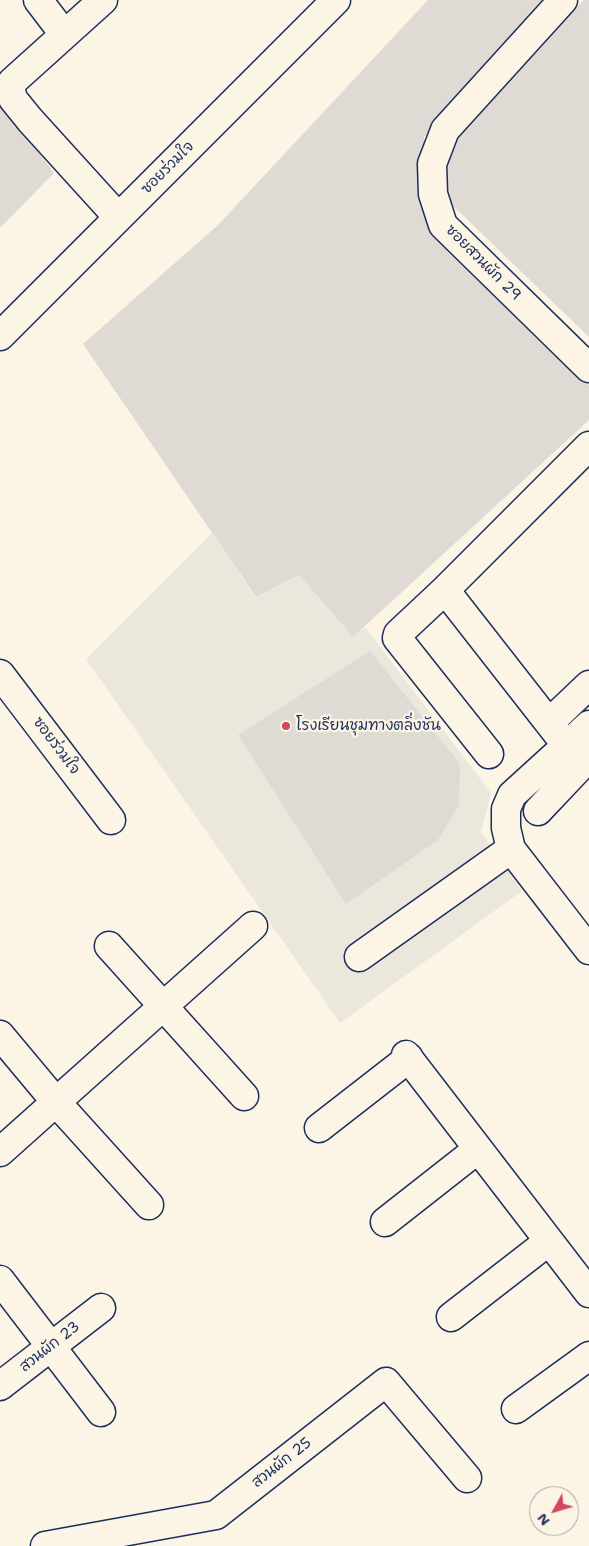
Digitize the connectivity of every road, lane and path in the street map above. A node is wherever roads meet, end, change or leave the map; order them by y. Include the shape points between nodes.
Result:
1 (38, 0) edge
2 (102, 0) edge
3 (336, 0) edge
4 (563, 0) edge
5 (64, 34) junction
6 (118, 217) junction
7 (0, 336) edge
8 (589, 368) edge
9 (589, 446) edge
10 (445, 590) junction
11 (0, 674) edge
12 (589, 685) edge
13 (549, 722) junction
14 (589, 725) edge
15 (578, 751) edge
16 (489, 754) dead end
17 (538, 811) dead end
18 (112, 820) dead end
19 (511, 849) junction
20 (253, 926) dead end
21 (109, 946) dead end
22 (589, 950) edge
23 (359, 957) dead end
24 (164, 1006) junction
25 (0, 1035) edge
26 (244, 1096) dead end
27 (56, 1102) junction
28 (320, 1128) dead end
29 (478, 1149) junction
30 (0, 1152) edge
31 (149, 1205) dead end
32 (385, 1222) dead end
33 (549, 1241) junction
34 (0, 1280) edge
35 (589, 1292) edge
36 (100, 1308) dead end
37 (451, 1317) dead end
38 (51, 1347) junction
39 (589, 1356) edge
40 (0, 1386) edge
41 (516, 1409) dead end
42 (101, 1412) dead end
43 (466, 1478) dead end
44 (45, 1546) edge

1 - 5 street
2 - 5 street
3 - 6 street, ซอยร่วมใจ
4 - 8 street, ซอยสวนผัก 29 via 444,130 432,164 434,194 443,225
5 - 6 street via 12,82 10,93 30,120
6 - 7 street, ซอยร่วมใจ
9 - 10 street
10 - 13 street
10 - 16 street via 397,638
11 - 18 street, ซอยร่วมใจ
12 - 13 street
13 - 15 street
14 - 15 street
15 - 17 street
15 - 19 street via 512,795 506,809
19 - 22 street
19 - 23 street
20 - 24 street
21 - 24 street
24 - 26 street
24 - 27 street
25 - 27 street
27 - 30 street
27 - 31 street
28 - 29 street via 407,1056
29 - 32 street
29 - 33 street
33 - 35 street
33 - 37 street
34 - 38 street
36 - 38 street, สวนผัก 23
38 - 40 street, สวนผัก 23
38 - 42 street
39 - 41 street
43 - 44 street, สวนผัก 25 via 386,1382 216,1515

